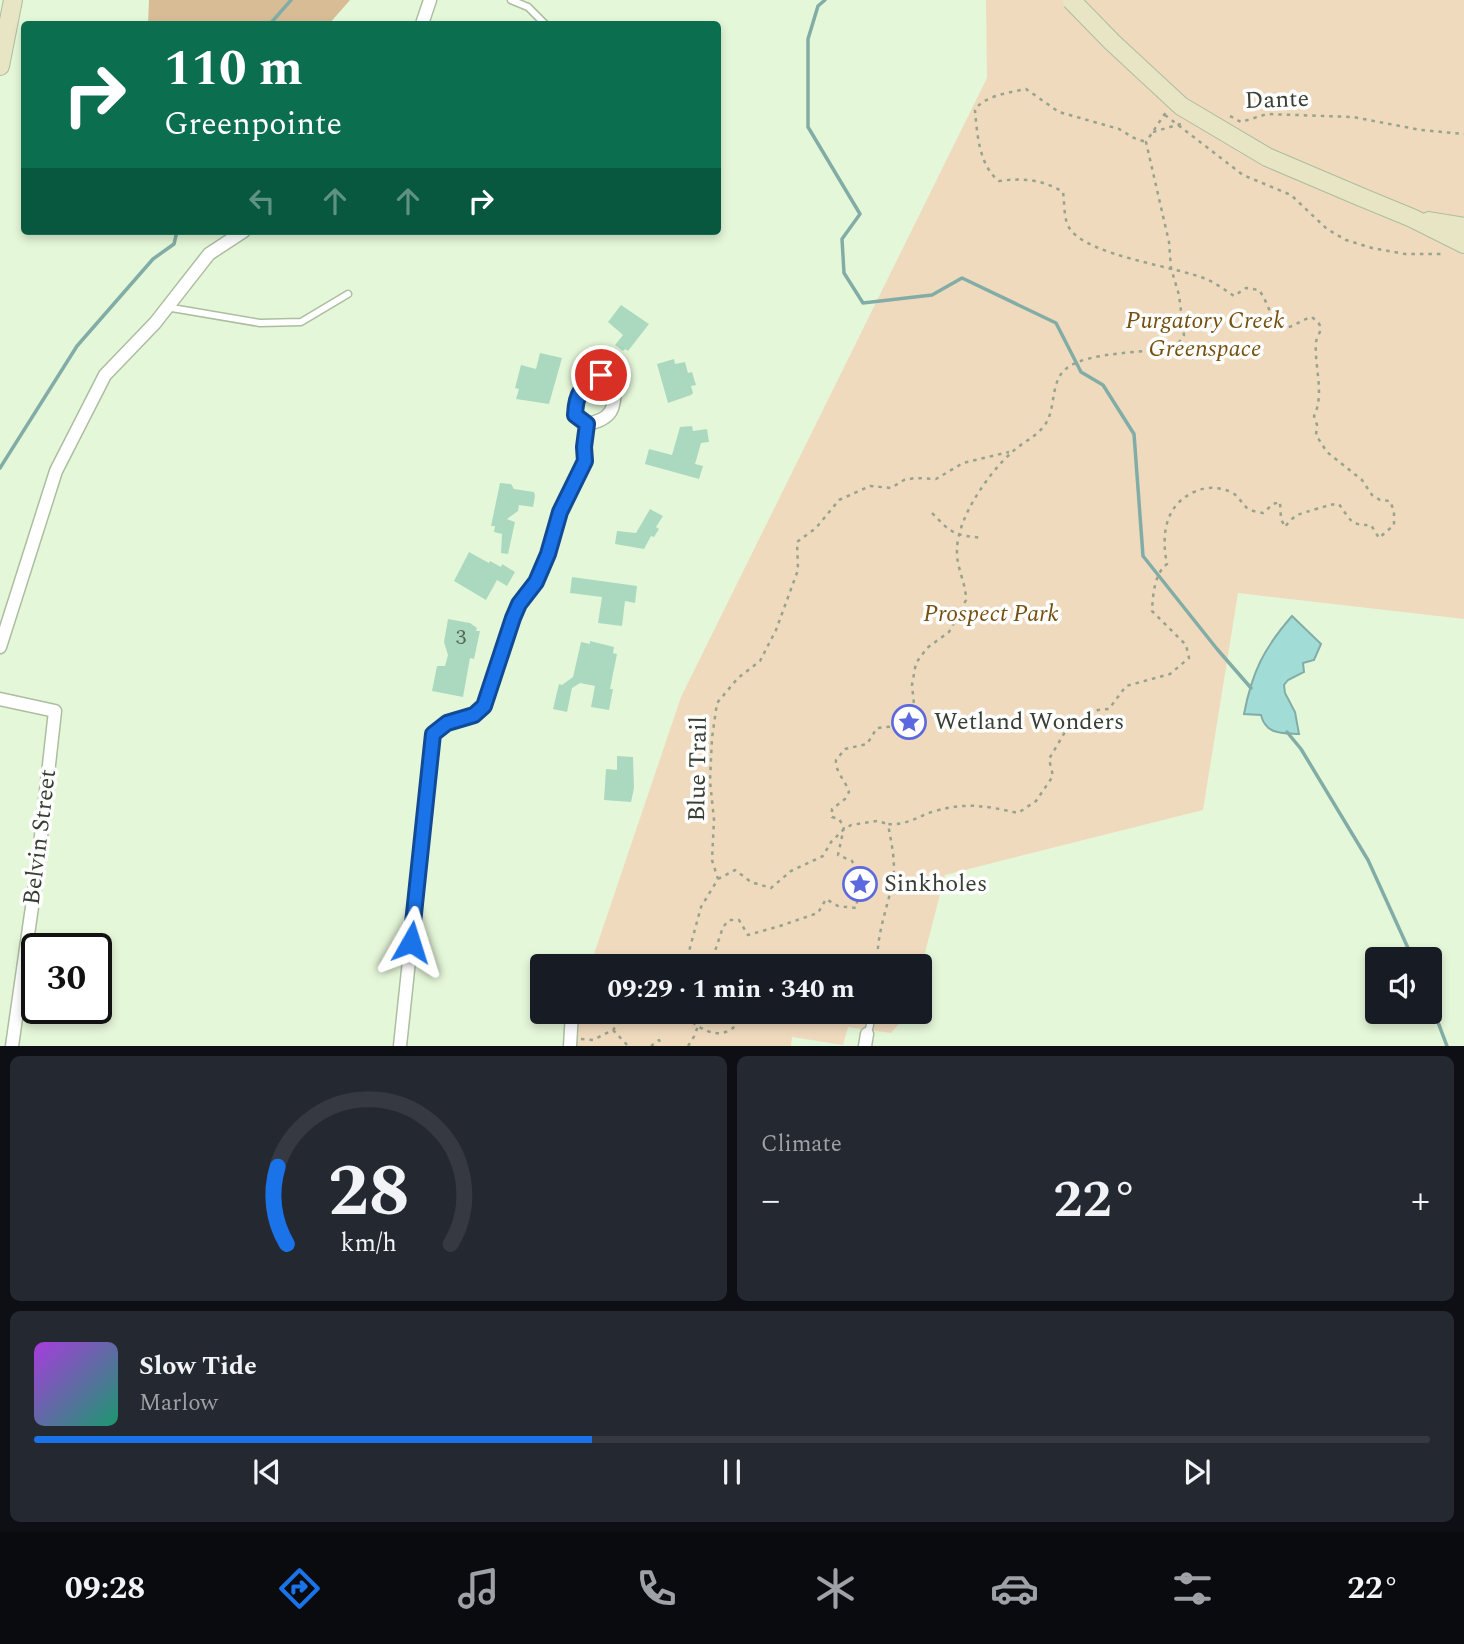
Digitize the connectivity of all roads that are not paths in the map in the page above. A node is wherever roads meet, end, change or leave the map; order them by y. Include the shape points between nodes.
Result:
1 (13, 0) edge
2 (430, 0) edge
3 (511, 0) edge
4 (1071, 0) edge
5 (423, 21) edge
6 (542, 21) edge
7 (0, 66) edge
8 (1412, 218) junction
9 (1464, 227) edge
10 (238, 235) edge
11 (1464, 244) edge
12 (348, 294) dead end
13 (166, 307) junction
14 (587, 424) dead end
15 (0, 648) edge
16 (0, 699) edge
17 (571, 1024) edge
18 (570, 1042) edge
19 (12, 1045) edge
20 (400, 1045) edge

1 - 7 main road
2 - 5 street
3 - 6 lane via 528,7
4 - 8 main road, bridge via 1181,106 1267,157
8 - 9 main road
8 - 11 main road
10 - 13 street via 209,254
12 - 13 lane via 301,322 260,323
13 - 15 street via 105,375 68,444
14 - 20 street via 585,461 560,512 536,582 513,618 484,706 433,734
16 - 19 street, Belvin Street via 55,711
17 - 18 street

